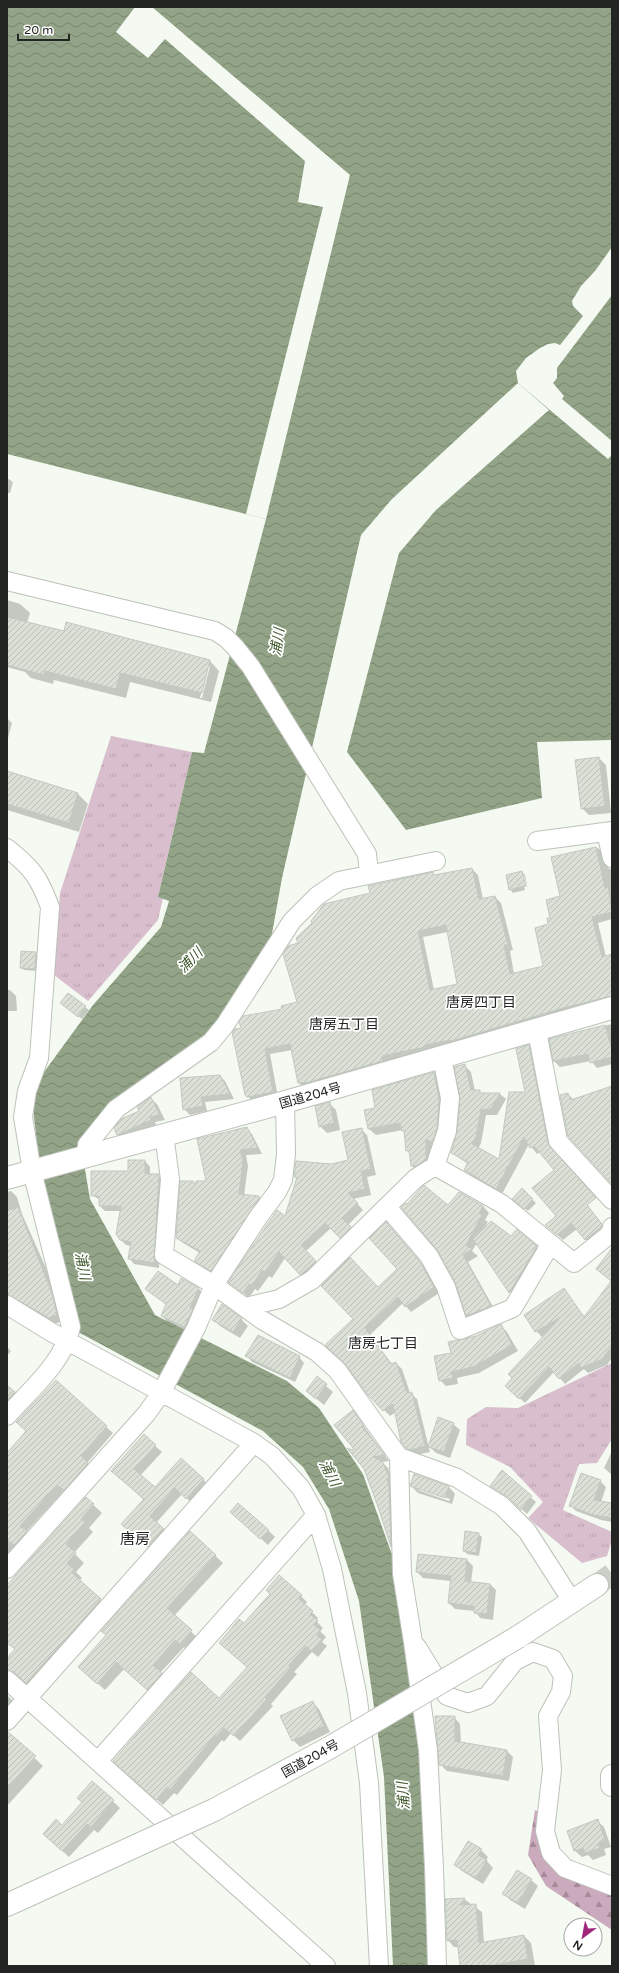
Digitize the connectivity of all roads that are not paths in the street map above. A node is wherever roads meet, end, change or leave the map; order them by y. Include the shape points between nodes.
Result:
1 (7, 581) edge
2 (609, 832) edge
3 (537, 841) dead end
4 (7, 848) edge
5 (612, 858) edge
6 (436, 860) dead end
7 (370, 874) junction
8 (612, 1008) edge
9 (537, 1031) junction
10 (442, 1058) junction
11 (285, 1102) junction
12 (164, 1134) junction
13 (86, 1156) junction
14 (435, 1166) junction
15 (32, 1171) junction
16 (7, 1178) edge
17 (612, 1200) edge
18 (387, 1207) junction
19 (612, 1227) edge
20 (550, 1245) junction
21 (214, 1285) junction
22 (7, 1305) edge
23 (246, 1307) junction
24 (68, 1341) junction
25 (161, 1393) junction
26 (7, 1416) edge
27 (254, 1442) junction
28 (399, 1457) junction
29 (316, 1515) junction
30 (7, 1569) edge
31 (597, 1584) tunnel mouth
32 (572, 1602) junction
33 (413, 1642) junction
34 (7, 1680) edge
35 (28, 1699) junction
36 (7, 1721) edge
37 (98, 1761) junction
38 (612, 1776) edge
39 (612, 1786) edge
40 (612, 1886) edge
41 (7, 1905) edge
42 (326, 1966) edge
43 (379, 1966) edge
44 (437, 1966) edge

1 - 7 street via 215,631 226,638 251,667 367,854
2 - 3 street
2 - 5 street
4 - 15 street via 25,863 41,883 50,907 39,1058 27,1091 22,1117
6 - 7 street
7 - 13 street via 339,881 317,896 292,921 225,1025 210,1042 116,1109 88,1145
8 - 9 main road, 国道204号
9 - 10 main road, 国道204号
9 - 17 street via 558,1141
10 - 11 main road, 国道204号
10 - 14 street via 450,1098 447,1131
11 - 12 main road, 国道204号
11 - 21 street via 286,1154 283,1180 278,1192 259,1216
12 - 13 main road, 国道204号
12 - 21 street via 170,1179 164,1255
13 - 15 main road, 国道204号
14 - 18 street via 416,1178
14 - 20 street via 502,1204
15 - 16 main road, 国道204号
15 - 24 street via 71,1327
18 - 20 street via 429,1256 446,1287 460,1330 513,1308
18 - 23 street via 312,1280 279,1299
19 - 20 street via 610,1234 574,1263
21 - 23 street
21 - 25 street via 196,1328
22 - 24 street
23 - 28 street via 262,1320 317,1352 336,1370
24 - 25 street
24 - 26 street via 60,1357
25 - 27 street
25 - 30 street
27 - 29 street via 272,1456 301,1488
27 - 35 street
28 - 32 street via 458,1478 502,1506 527,1531
28 - 33 street via 402,1574
29 - 37 street
29 - 43 street via 332,1569 357,1693 369,1783
31 - 32 main road, 国道204号
32 - 41 main road, 国道204号, bridge via 518,1637 329,1748 214,1810
33 - 40 street via 447,1696 468,1704 487,1696 515,1661 533,1652 553,1659 563,1676 561,1692 548,1716 552,1770 545,1830 551,1853 566,1868
33 - 44 street via 428,1750
34 - 35 street
35 - 36 street
35 - 37 street
37 - 42 street
38 - 39 main road

